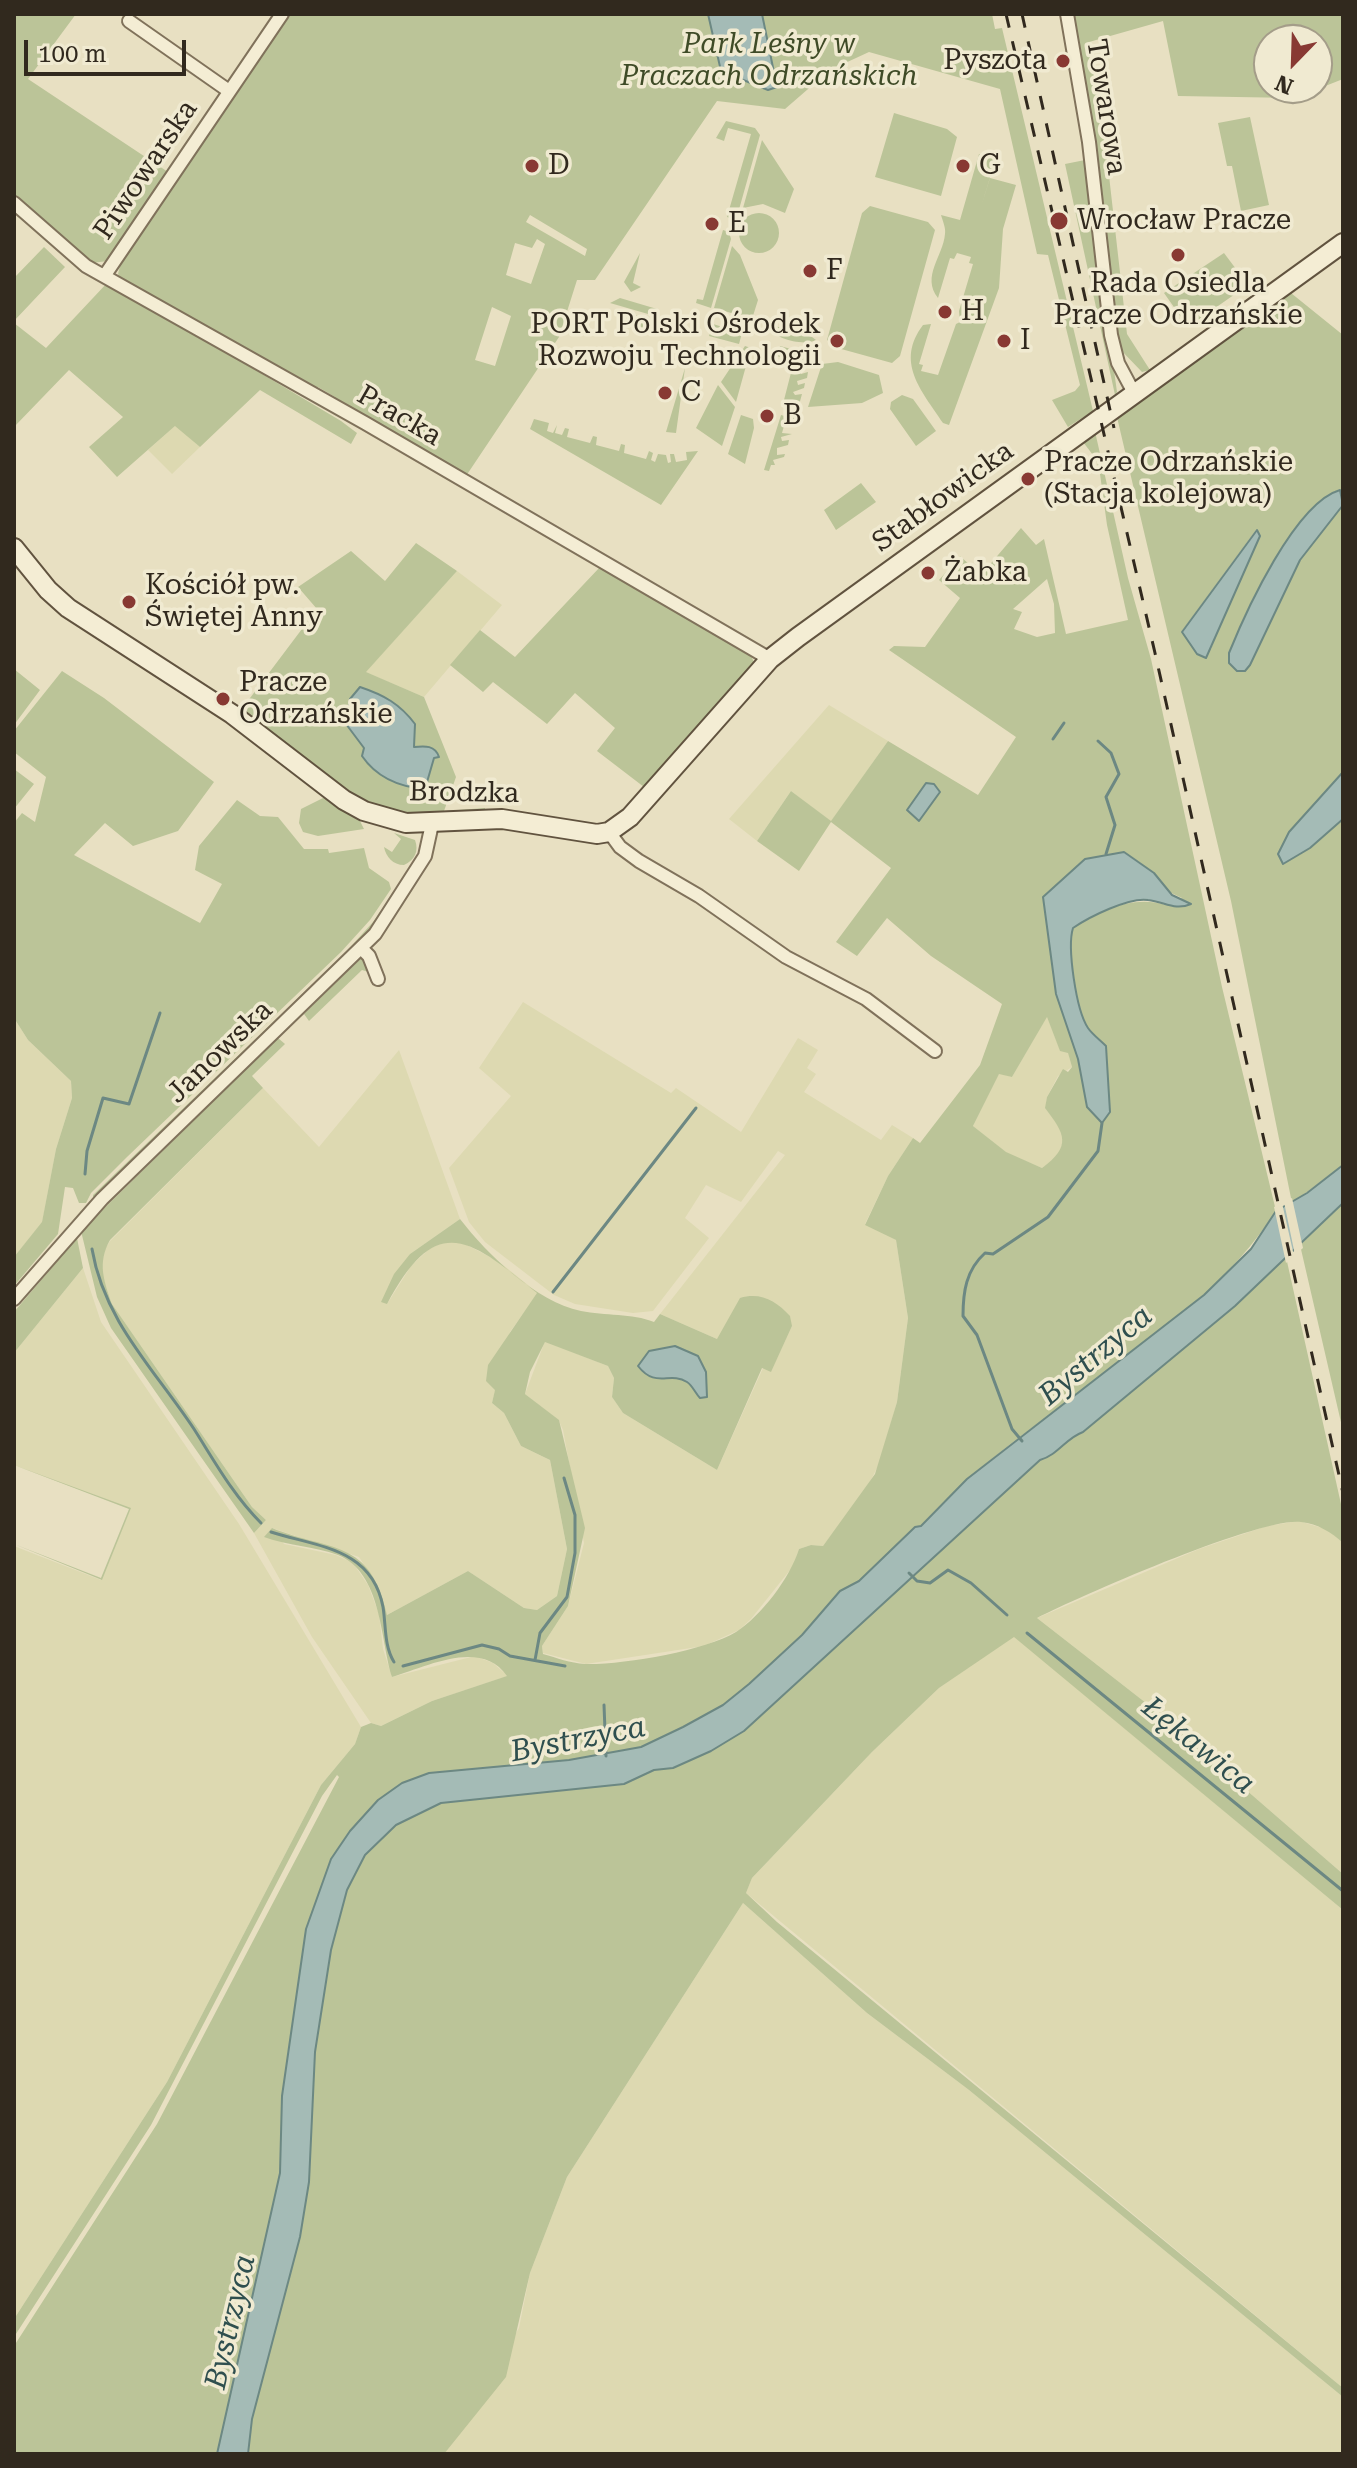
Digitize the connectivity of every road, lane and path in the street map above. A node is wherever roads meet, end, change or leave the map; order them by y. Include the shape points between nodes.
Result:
1 (282, 14) edge
2 (1067, 14) edge
3 (129, 21) dead end
4 (229, 91) junction
5 (14, 203) edge
6 (1343, 243) edge
7 (105, 275) junction
8 (1134, 393) junction
9 (14, 548) edge
10 (770, 659) junction
11 (432, 824) junction
12 (609, 832) junction
13 (361, 948) junction
14 (378, 979) dead end
15 (935, 1051) dead end
16 (14, 1299) edge

1 - 4 street, Piwowarska
2 - 8 street, Towarowa via 1089,142 1111,335
3 - 4 street
4 - 7 street, Piwowarska
5 - 7 street, Pracka via 72,257
6 - 8 street, Stabłowicka
7 - 10 street, Pracka
8 - 10 street, Stabłowicka
9 - 11 street, Brodzka via 68,608 232,714 344,800 383,817
10 - 12 street, Stabłowicka via 630,817
11 - 12 street, Brodzka via 502,819
11 - 13 street, Janowska via 425,856
12 - 15 street via 639,861 786,957 866,999
13 - 14 street
13 - 16 street, Janowska via 102,1199

